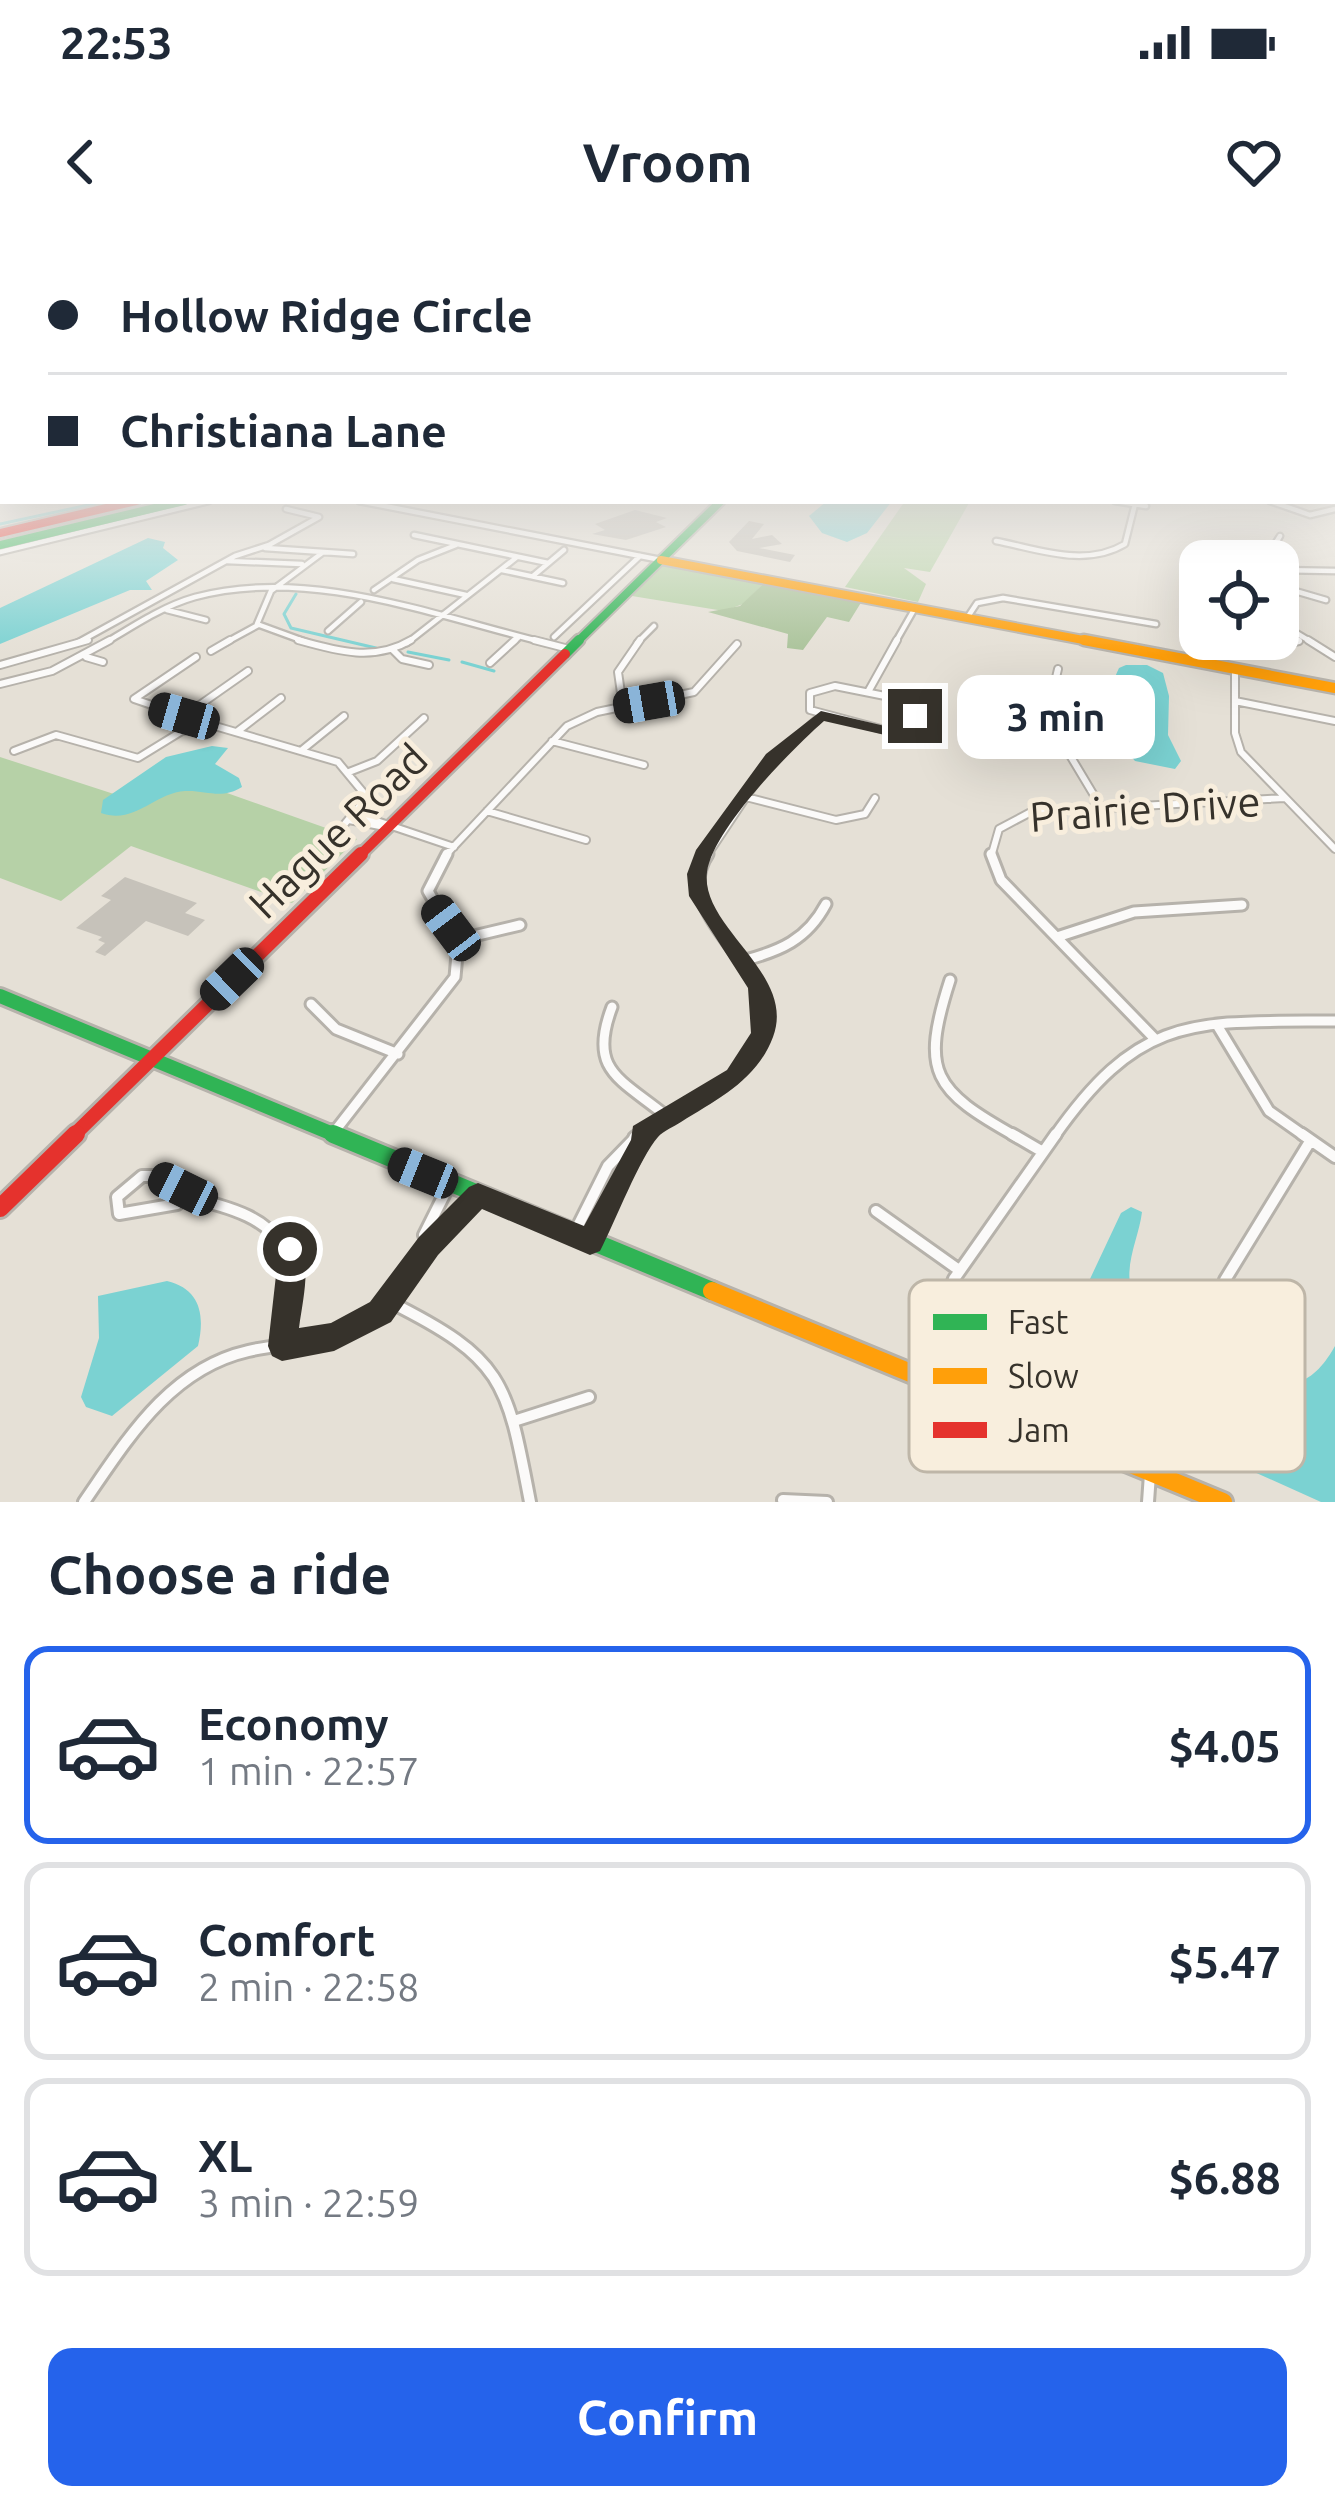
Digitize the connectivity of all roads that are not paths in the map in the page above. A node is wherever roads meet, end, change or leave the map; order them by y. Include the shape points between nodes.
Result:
1 (40, 538) edge
2 (45, 538) edge
3 (273, 538) edge
4 (282, 538) edge
5 (428, 538) edge
6 (547, 538) edge
7 (683, 538) edge
8 (1126, 538) edge
9 (278, 540) junction
10 (997, 542) dead end
11 (458, 544) junction
12 (264, 547) junction
13 (0, 548) edge
14 (564, 550) dead end
15 (322, 553) junction
16 (353, 554) dead end
17 (640, 556) junction
18 (517, 557) junction
19 (661, 560) junction
20 (226, 561) junction
21 (548, 563) junction
22 (306, 564) junction
23 (1299, 568) edge
24 (501, 570) junction
25 (1335, 571) edge
26 (532, 576) junction
27 (391, 579) junction
28 (563, 583) dead end
29 (278, 585) junction
30 (374, 590) dead end
31 (1299, 592) edge
32 (468, 596) junction
33 (1326, 600) dead end
34 (362, 601) junction
35 (915, 608) junction
36 (165, 610) junction
37 (968, 618) junction
38 (438, 619) junction
39 (206, 620) dead end
40 (1156, 624) dead end
41 (258, 626) junction
42 (653, 626) dead end
43 (328, 631) dead end
44 (102, 633) junction
45 (118, 637) junction
46 (519, 637) junction
47 (554, 637) dead end
48 (1300, 640) edge
49 (737, 644) dead end
50 (570, 649) junction
51 (393, 650) junction
52 (211, 651) dead end
53 (85, 657) junction
54 (196, 657) dead end
55 (1335, 657) edge
56 (103, 662) dead end
57 (490, 663) dead end
58 (0, 664) edge
59 (429, 665) dead end
60 (1058, 669) dead end
61 (1235, 669) junction
62 (248, 671) dead end
63 (0, 684) edge
64 (1335, 688) edge
65 (868, 692) junction
66 (281, 698) dead end
67 (1235, 701) junction
68 (623, 707) junction
69 (184, 716) junction
70 (344, 716) dead end
71 (821, 716) junction
72 (424, 718) dead end
73 (1335, 722) edge
74 (191, 728) junction
75 (236, 732) junction
76 (552, 741) junction
77 (14, 751) dead end
78 (301, 752) junction
79 (644, 765) dead end
80 (349, 772) junction
81 (746, 797) junction
82 (874, 798) dead end
83 (1285, 798) junction
84 (1102, 808) junction
85 (487, 811) junction
86 (387, 827) junction
87 (586, 840) dead end
88 (454, 847) junction
89 (1335, 849) edge
90 (826, 904) dead end
91 (1242, 905) dead end
92 (520, 925) dead end
93 (1057, 937) junction
94 (457, 940) junction
95 (742, 961) junction
96 (950, 980) dead end
97 (0, 996) edge
98 (311, 1004) dead end
99 (612, 1007) dead end
100 (1335, 1022) edge
101 (1217, 1025) junction
102 (1154, 1039) junction
103 (398, 1054) junction
104 (150, 1060) junction
105 (665, 1115) junction
106 (642, 1134) junction
107 (330, 1137) junction
108 (1309, 1143) junction
109 (1043, 1152) junction
110 (1335, 1157) edge
111 (450, 1184) junction
112 (478, 1195) junction
113 (185, 1197) junction
114 (0, 1208) edge
115 (876, 1211) dead end
116 (574, 1234) junction
117 (590, 1242) junction
118 (428, 1246) junction
119 (959, 1270) junction
120 (954, 1280) edge
121 (1225, 1280) dead end
122 (391, 1302) junction
123 (282, 1346) junction
124 (909, 1372) edge
125 (589, 1397) dead end
126 (514, 1421) junction
127 (1150, 1472) joint
128 (783, 1499) edge
129 (84, 1502) edge
130 (530, 1502) edge
131 (827, 1502) edge
132 (1148, 1502) edge
133 (1223, 1502) edge

1 - 13 main road
2 - 13 street
3 - 9 street
4 - 9 street
5 - 11 street
6 - 17 street
7 - 19 main road, Hague Road
8 - 10 street via 1110,554
9 - 12 street
11 - 18 street
11 - 27 street
12 - 15 street
12 - 20 street
14 - 21 street
15 - 16 street
15 - 22 street
17 - 19 street
17 - 47 street
18 - 21 street
18 - 24 street
19 - 35 main road
19 - 50 main road, Hague Road
20 - 22 street
20 - 44 street
21 - 26 street
22 - 29 street
23 - 25 street
24 - 26 street
24 - 32 street
26 - 28 street
27 - 30 street
27 - 32 street
29 - 34 street
29 - 36 street via 222,590
29 - 41 street
31 - 33 street
32 - 38 street
34 - 38 street
34 - 43 street
35 - 37 main road
35 - 65 street
36 - 39 street
36 - 45 street
37 - 40 street via 977,603 1003,598
37 - 61 main road
38 - 46 street
38 - 51 street
41 - 51 street via 350,654
41 - 52 street
42 - 68 street via 616,671
44 - 45 street
44 - 58 street
45 - 53 street
46 - 50 street
46 - 57 street
48 - 55 street
49 - 68 street via 697,691
50 - 86 main road, Hague Road
51 - 59 street
53 - 56 street
53 - 63 street
54 - 69 street via 134,700
60 - 84 street via 1049,723
61 - 64 main road
61 - 67 street
62 - 69 street
65 - 71 street via 815,689 806,701
65 - 71 street via 905,703 913,722 885,730
66 - 75 street
67 - 73 street
67 - 83 street via 1241,752
68 - 76 street via 581,718
69 - 74 street
70 - 78 street
71 - 81 street via 772,757
72 - 80 street via 378,760
74 - 75 street
74 - 77 street via 138,758 56,736
75 - 78 street
76 - 79 street
76 - 85 street
78 - 80 street
80 - 86 street via 368,797 350,820
81 - 82 street via 843,820 865,814
81 - 95 street via 703,854 697,880 706,910
83 - 84 street, Prairie Drive
83 - 89 street
84 - 93 street, Prairie Drive via 1022,814 990,840 996,872
85 - 87 street
85 - 88 street
86 - 88 street
86 - 104 main road, Hague Road
88 - 94 street via 427,888
90 - 95 street via 798,943
91 - 93 street via 1138,911
92 - 94 street
93 - 102 street, Prairie Drive
94 - 103 street via 451,986
95 - 105 street via 764,1000 755,1052 725,1085
96 - 109 street via 932,1042 940,1076 963,1101
97 - 104 main road
98 - 103 street via 336,1029
99 - 105 street via 599,1047 606,1068
100 - 101 street
101 - 102 street
101 - 108 street via 1257,1097
102 - 109 street via 1103,1071
103 - 107 street
104 - 107 main road
104 - 114 main road, Hague Road
105 - 106 street
106 - 116 street via 616,1158
106 - 117 street
107 - 111 main road
108 - 110 street
108 - 121 street
109 - 119 street
111 - 112 main road
111 - 118 street via 424,1235
112 - 116 main road
112 - 118 street
113 - 113 street via 148,1175 132,1181 115,1208 130,1216
113 - 123 street via 275,1232 288,1245 293,1269
115 - 119 street
116 - 117 main road
117 - 124 main road
118 - 122 street
119 - 120 street
122 - 123 street via 346,1333
122 - 126 street via 479,1349 502,1382
123 - 129 street via 221,1359 173,1388
125 - 126 street
126 - 130 street
127 - 132 street
127 - 133 main road
128 - 131 street

